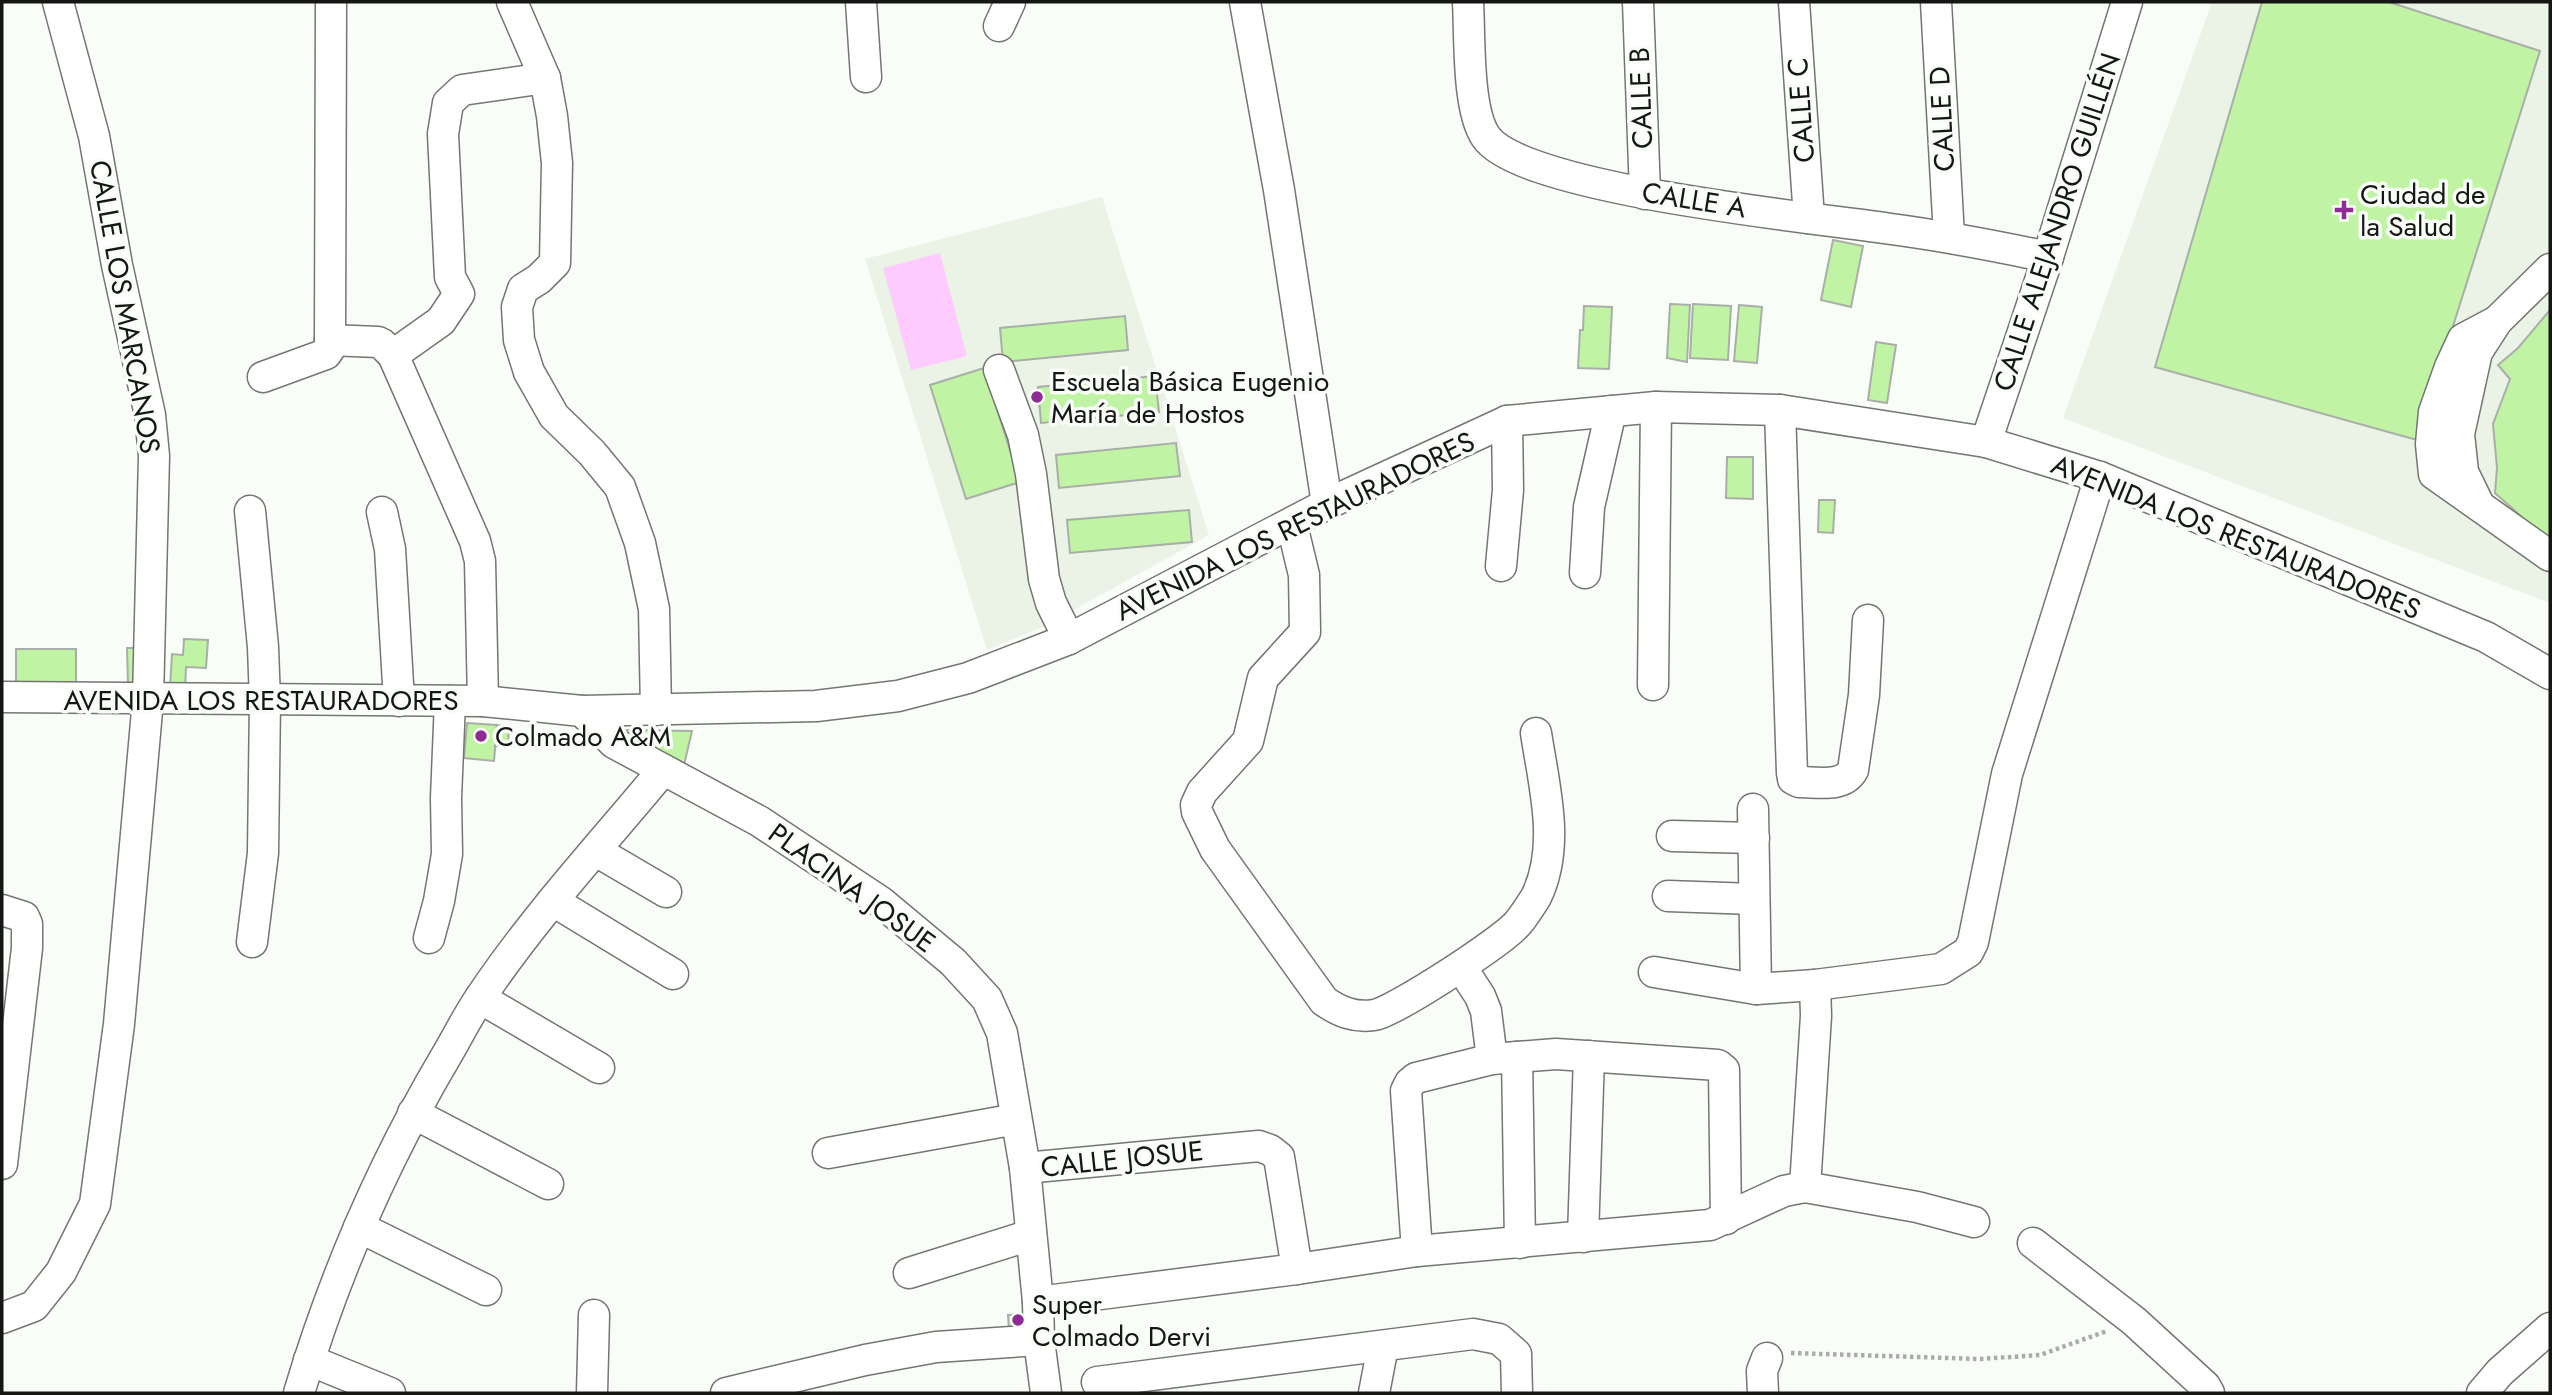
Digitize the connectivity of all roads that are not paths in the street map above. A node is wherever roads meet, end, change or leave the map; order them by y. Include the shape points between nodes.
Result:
1 (58, 2) edge
2 (331, 2) edge
3 (512, 2) edge
4 (861, 2) edge
5 (1245, 2) edge
6 (1468, 2) edge
7 (1638, 2) edge
8 (1794, 2) edge
9 (1936, 2) edge
10 (2127, 2) edge
11 (866, 77) dead end
12 (545, 78) junction
13 (1645, 194) junction
14 (1809, 218) junction
15 (1949, 237) junction
16 (2048, 257) junction
17 (2550, 268) edge
18 (330, 340) junction
19 (393, 355) junction
20 (999, 370) dead end
21 (263, 377) dead end
22 (1656, 407) junction
23 (1780, 410) junction
24 (1611, 411) junction
25 (1507, 421) junction
26 (1986, 442) junction
27 (2100, 477) junction
28 (1327, 504) junction
29 (250, 511) dead end
30 (382, 512) dead end
31 (1292, 525) junction
32 (2550, 556) edge
33 (1501, 566) dead end
34 (1585, 573) dead end
35 (1868, 620) dead end
36 (1069, 639) junction
37 (2550, 674) edge
38 (1653, 685) dead end
39 (2, 697) edge
40 (148, 700) junction
41 (265, 701) junction
42 (399, 701) junction
43 (450, 701) junction
44 (483, 701) junction
45 (656, 710) junction
46 (582, 711) junction
47 (1536, 733) dead end
48 (663, 770) junction
49 (1672, 836) dead end
50 (596, 850) junction
51 (666, 892) dead end
52 (1668, 896) dead end
53 (1754, 899) junction
54 (553, 901) junction
55 (2, 910) edge
56 (429, 937) dead end
57 (252, 942) dead end
58 (1461, 967) junction
59 (1654, 972) dead end
60 (673, 974) dead end
61 (1815, 985) junction
62 (1756, 989) junction
63 (480, 998) junction
64 (1589, 1056) junction
65 (1505, 1058) junction
66 (599, 1068) dead end
67 (413, 1113) junction
68 (1016, 1119) junction
69 (828, 1153) dead end
70 (2, 1164) edge
71 (1025, 1168) junction
72 (548, 1184) dead end
73 (1805, 1187) junction
74 (1726, 1219) junction
75 (1974, 1222) dead end
76 (359, 1227) junction
77 (1031, 1234) junction
78 (1583, 1237) junction
79 (1520, 1242) junction
80 (2034, 1243) dead end
81 (1417, 1251) junction
82 (1297, 1269) junction
83 (909, 1273) dead end
84 (486, 1290) dead end
85 (1038, 1302) junction
86 (594, 1315) dead end
87 (2, 1318) edge
88 (2550, 1328) edge
89 (1039, 1340) junction
90 (1383, 1346) junction
91 (1767, 1358) road end
92 (309, 1360) junction
93 (1097, 1381) dead end
94 (1177, 1382) edge
95 (299, 1393) edge
96 (390, 1393) edge
97 (592, 1393) edge
98 (726, 1393) edge
99 (1046, 1393) edge
100 (1374, 1393) edge
101 (1517, 1393) edge
102 (1763, 1393) edge
103 (2209, 1393) edge
104 (2482, 1393) edge

1 - 40 street, CALLE LOS MARCANOS via 94,136 150,415 154,456
2 - 18 street
3 - 12 street
4 - 11 street
5 - 28 street
6 - 13 street, CALLE A via 1475,111 1487,138 1526,164
7 - 13 street, CALLE B
8 - 14 street, CALLE C
9 - 15 street, CALLE D
10 - 16 street, CALLE ALEJANDRO GUILLÉN
12 - 19 street via 462,90 448,103 443,134 450,277 459,294 441,321
12 - 45 street via 557,163 555,263 523,289 517,307 519,340 529,372 554,416 620,486 640,543 654,609
13 - 14 street, CALLE A
14 - 15 street, CALLE A
15 - 16 street, CALLE A
16 - 26 street, CALLE ALEJANDRO GUILLÉN
17 - 32 street via 2497,321 2477,352 2459,435 2463,472 2478,503
18 - 19 street via 377,342
18 - 21 street via 326,354
19 - 44 street via 478,551
20 - 36 street via 1023,435 1044,579
22 - 23 street, AVENIDA LOS RESTAURADORES
22 - 24 street, AVENIDA LOS RESTAURADORES
22 - 38 street
23 - 26 street, AVENIDA LOS RESTAURADORES
23 - 35 street via 1791,773 1799,782 1840,782 1853,770
24 - 25 street, AVENIDA LOS RESTAURADORES
24 - 34 street via 1589,507
25 - 28 street, AVENIDA LOS RESTAURADORES
25 - 33 street via 1508,490
26 - 27 street, AVENIDA LOS RESTAURADORES
27 - 37 street, AVENIDA LOS RESTAURADORES via 2486,637
27 - 61 street via 2007,774 1971,947 1941,969
28 - 31 street, AVENIDA LOS RESTAURADORES
29 - 41 street
30 - 42 street via 390,550
31 - 36 street, AVENIDA LOS RESTAURADORES
31 - 58 street via 1304,575 1305,632 1263,678 1248,741 1202,792 1197,812 1216,849 1308,980 1324,1001 1340,1012 1378,1015
36 - 45 street, AVENIDA LOS RESTAURADORES via 968,678 898,696 816,706
39 - 40 street, AVENIDA LOS RESTAURADORES
40 - 41 street, AVENIDA LOS RESTAURADORES
40 - 87 street, CALLE LOS MARCANOS via 119,1024 95,1204 61,1272 34,1306
41 - 42 street, AVENIDA LOS RESTAURADORES
41 - 57 street via 263,853
42 - 43 street, AVENIDA LOS RESTAURADORES
43 - 44 street, AVENIDA LOS RESTAURADORES
43 - 56 street via 447,854
44 - 46 street, AVENIDA LOS RESTAURADORES
45 - 46 street, AVENIDA LOS RESTAURADORES
46 - 48 street, PLACINA JOSUE via 614,743
47 - 58 street via 1549,815 1546,862 1536,896 1517,924
48 - 50 street
48 - 68 street, PLACINA JOSUE via 759,821 859,887 953,962 987,999 1002,1033
49 - 53 street via 1753,824
50 - 51 street
50 - 54 street
52 - 53 street
53 - 62 street
54 - 60 street
54 - 63 street
55 - 70 street via 24,917 27,924
58 - 65 street via 1480,996
59 - 62 street
61 - 62 street
61 - 73 street
63 - 66 street
63 - 67 street
64 - 65 street
64 - 74 street via 1722,1067
64 - 78 street
65 - 79 street
65 - 81 street via 1416,1078 1406,1091
67 - 72 street
67 - 76 street
68 - 69 street
68 - 71 street, PLACINA JOSUE
71 - 77 street, PLACINA JOSUE
71 - 82 street, CALLE JOSUE via 1259,1146 1270,1150 1279,1157
73 - 74 street via 1784,1191
73 - 75 street
74 - 78 street
76 - 84 street
76 - 92 street
77 - 83 street
77 - 85 street, PLACINA JOSUE
78 - 79 street
79 - 81 street
80 - 103 street via 2134,1321
81 - 82 street
82 - 85 street
85 - 89 street, PLACINA JOSUE
86 - 97 street
88 - 104 street
89 - 98 street via 925,1349
89 - 99 street, PLACINA JOSUE
90 - 94 street
90 - 100 street
90 - 101 street via 1473,1334 1499,1339 1516,1353
91 - 102 street
92 - 95 street
92 - 96 street
93 - 94 street

